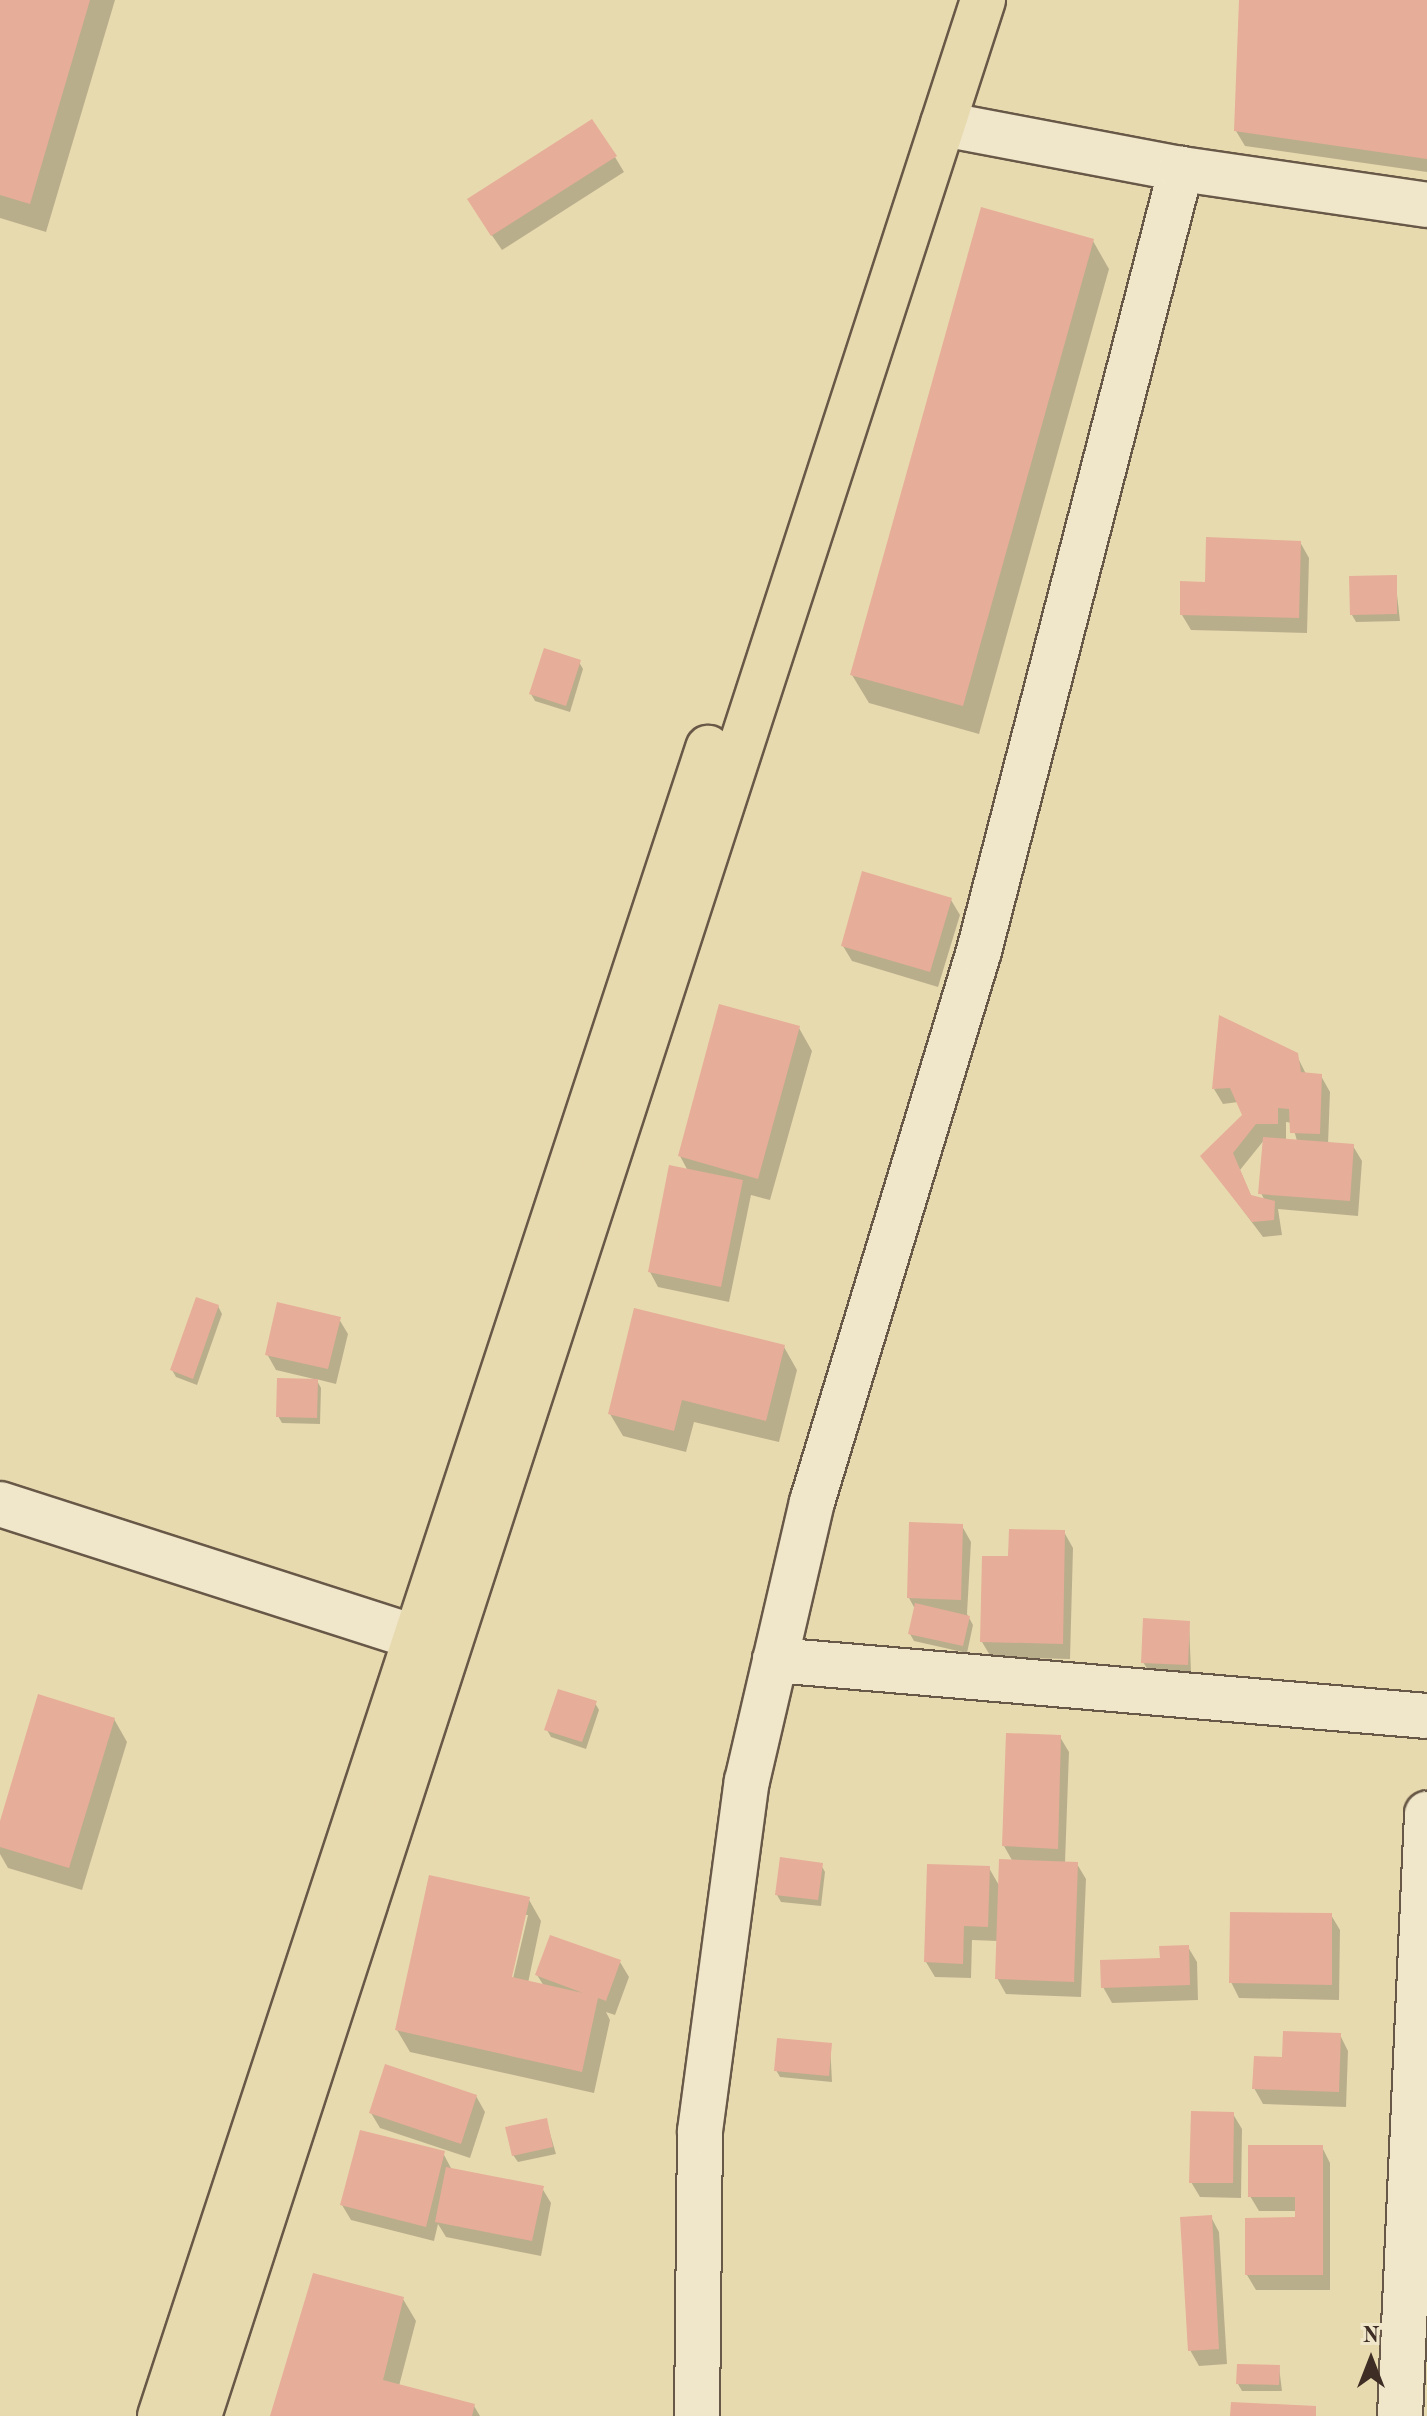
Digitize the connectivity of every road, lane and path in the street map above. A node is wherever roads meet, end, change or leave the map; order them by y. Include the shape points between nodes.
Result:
1 (983, 0) edge
2 (943, 124) junction
3 (1181, 169) junction
4 (1427, 205) edge
5 (0, 1504) edge
6 (417, 1638) junction
7 (775, 1660) junction
8 (1427, 1716) edge
9 (1427, 1814) edge
10 (1409, 2389) edge
11 (160, 2416) edge
12 (199, 2416) edge
13 (697, 2416) edge

1 - 2 main road
2 - 3 street
2 - 6 main road via 884,209
2 - 12 main road
3 - 4 street
3 - 7 street via 979,951 812,1502
5 - 6 street
6 - 11 main road
7 - 8 street
7 - 13 street via 747,1781 700,2131
9 - 10 street

